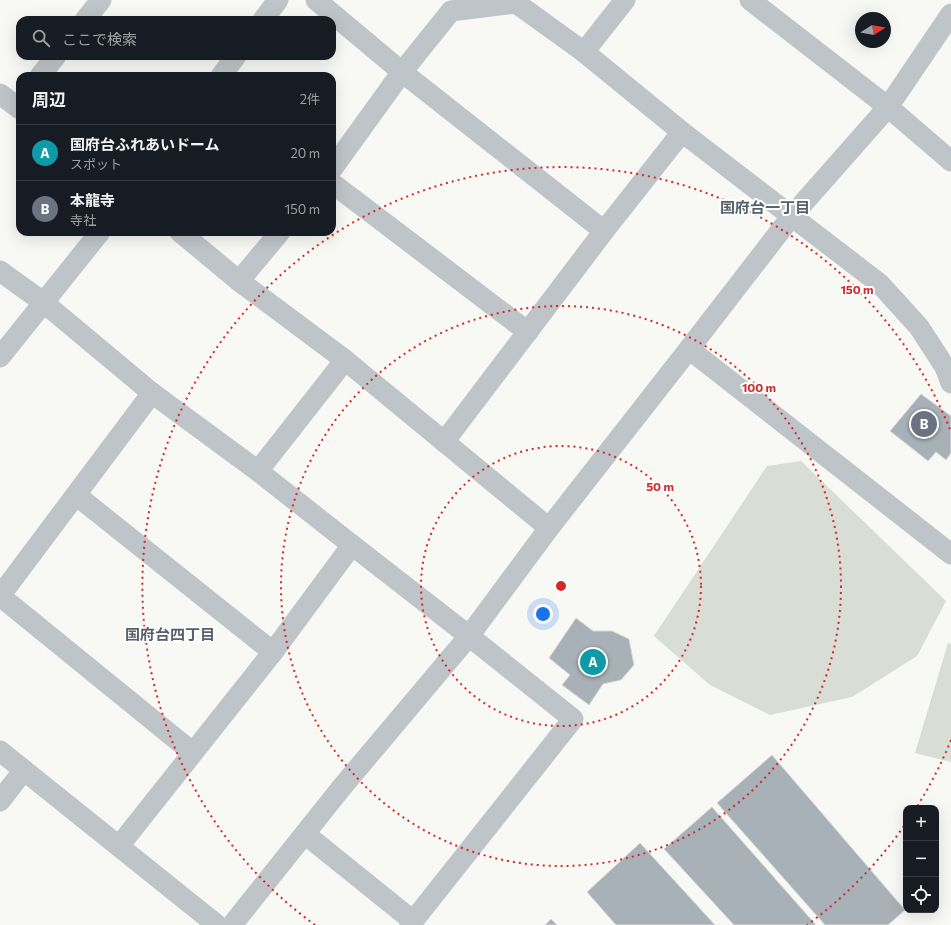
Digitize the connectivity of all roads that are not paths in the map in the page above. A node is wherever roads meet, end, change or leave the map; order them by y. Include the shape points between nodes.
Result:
1 (101, 0) edge
2 (278, 0) edge
3 (316, 0) edge
4 (625, 0) edge
5 (750, 0) edge
6 (951, 14) edge
7 (88, 16) edge
8 (266, 16) edge
9 (335, 16) edge
10 (336, 17) edge
11 (584, 52) junction
12 (53, 60) edge
13 (233, 60) edge
14 (43, 72) edge
15 (223, 72) edge
16 (402, 72) junction
17 (888, 107) junction
18 (682, 132) junction
19 (951, 161) edge
20 (336, 163) edge
21 (336, 186) edge
22 (791, 216) junction
23 (604, 231) junction
24 (97, 236) edge
25 (185, 236) edge
26 (277, 236) edge
27 (0, 271) edge
28 (239, 281) junction
29 (43, 302) junction
30 (528, 332) junction
31 (689, 349) junction
32 (0, 357) edge
33 (345, 360) junction
34 (951, 382) edge
35 (152, 393) junction
36 (444, 442) junction
37 (258, 470) junction
38 (76, 495) junction
39 (549, 528) junction
40 (352, 545) junction
41 (951, 554) edge
42 (469, 636) junction
43 (273, 652) junction
44 (0, 751) edge
45 (192, 752) junction
46 (24, 770) junction
47 (0, 801) edge
48 (305, 834) junction
49 (119, 846) junction
50 (411, 923) edge
51 (216, 925) edge
52 (232, 925) edge

1 - 7 street
2 - 8 street
3 - 9 street
4 - 11 street
5 - 17 street
6 - 17 street
10 - 16 street
11 - 16 street via 516,3 451,11
11 - 18 street
12 - 14 street
13 - 15 street
16 - 20 street
16 - 23 street
17 - 19 street
17 - 22 street
18 - 22 street
18 - 23 street
21 - 30 street
22 - 31 street
22 - 34 street via 880,284 919,327 945,367
23 - 30 street
24 - 29 street
25 - 28 street
26 - 28 street
27 - 29 street
28 - 33 street
29 - 32 street
29 - 35 street
30 - 36 street
31 - 39 street
31 - 41 street
33 - 36 street
33 - 37 street
35 - 37 street
35 - 38 street
36 - 39 street
37 - 40 street
38 - 43 street
38 - 45 street via 0,596
39 - 42 street
40 - 42 street
40 - 43 street
42 - 48 street
42 - 50 street via 573,719
43 - 45 street
44 - 46 street
45 - 49 street
46 - 47 street
46 - 49 street
48 - 50 street
48 - 52 street
49 - 51 street

